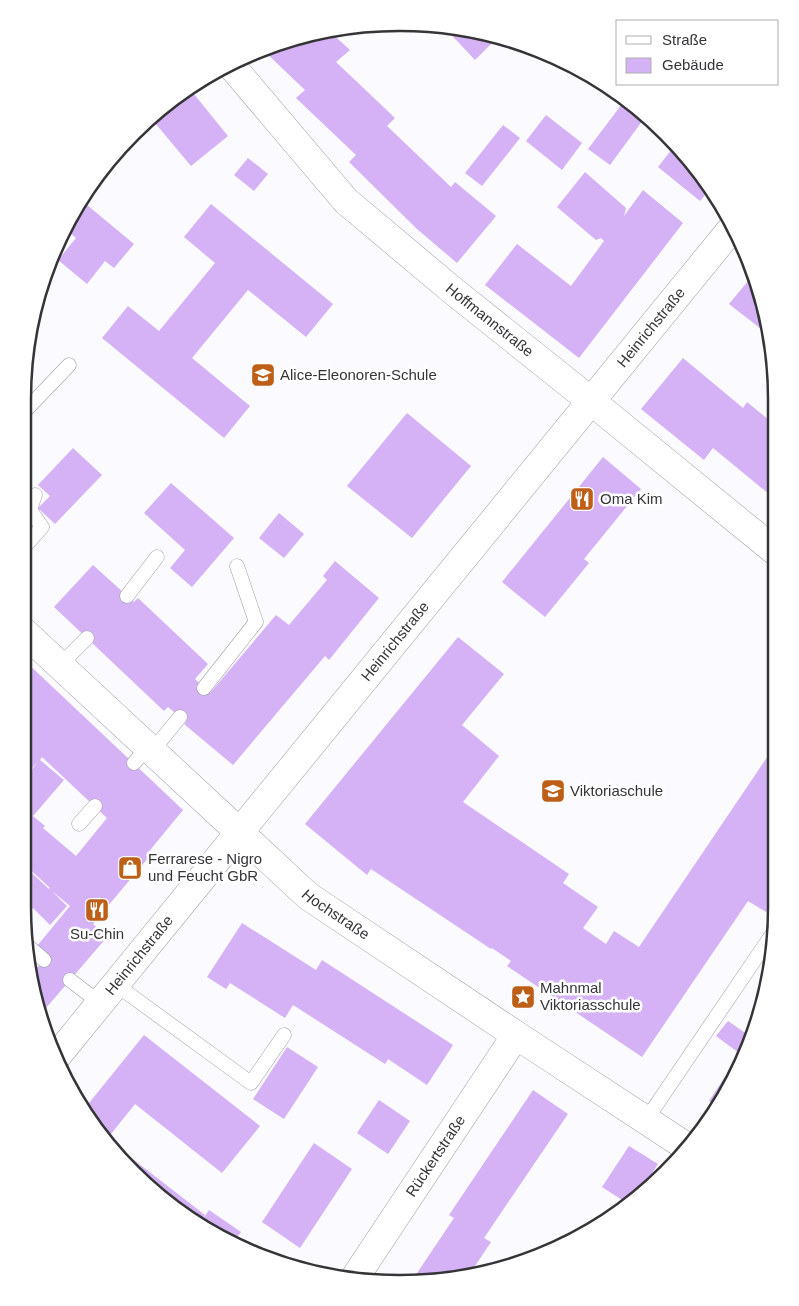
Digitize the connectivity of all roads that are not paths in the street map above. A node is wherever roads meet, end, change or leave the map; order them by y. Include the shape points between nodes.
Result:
1 (235, 70) edge
2 (728, 233) edge
3 (69, 365) dead end
4 (591, 401) junction
5 (31, 405) edge
6 (35, 496) dead end
7 (31, 507) edge
8 (31, 511) edge
9 (31, 539) edge
10 (768, 545) edge
11 (157, 557) dead end
12 (237, 566) dead end
13 (127, 596) dead end
14 (31, 638) edge
15 (86, 638) dead end
16 (60, 665) junction
17 (204, 688) dead end
18 (180, 717) dead end
19 (145, 754) junction
20 (95, 806) dead end
21 (79, 824) dead end
22 (239, 832) junction
23 (766, 943) edge
24 (34, 951) edge
25 (44, 960) dead end
26 (70, 980) dead end
27 (108, 994) junction
28 (284, 1035) dead end
29 (516, 1035) junction
30 (61, 1051) edge
31 (646, 1120) junction
32 (681, 1143) edge
33 (358, 1273) edge

1 - 4 street, Hoffmannstraße via 346,200
2 - 4 street, Heinrichstraße
3 - 5 lane
4 - 10 street, Hoffmannstraße
4 - 22 street, Heinrichstraße
6 - 7 lane
8 - 9 lane via 42,527
11 - 13 lane
12 - 17 lane via 256,622
14 - 16 street, Hochstraße
15 - 16 lane
16 - 19 street, Hochstraße
18 - 19 lane
19 - 22 street, Hochstraße
20 - 21 lane
22 - 27 street, Heinrichstraße
22 - 29 street, Hochstraße via 308,896
23 - 31 lane
24 - 25 lane
26 - 27 lane
27 - 28 lane via 251,1083
27 - 30 street, Heinrichstraße
29 - 31 street, Hochstraße
29 - 33 street, Rückertstraße
31 - 32 street, Hochstraße

